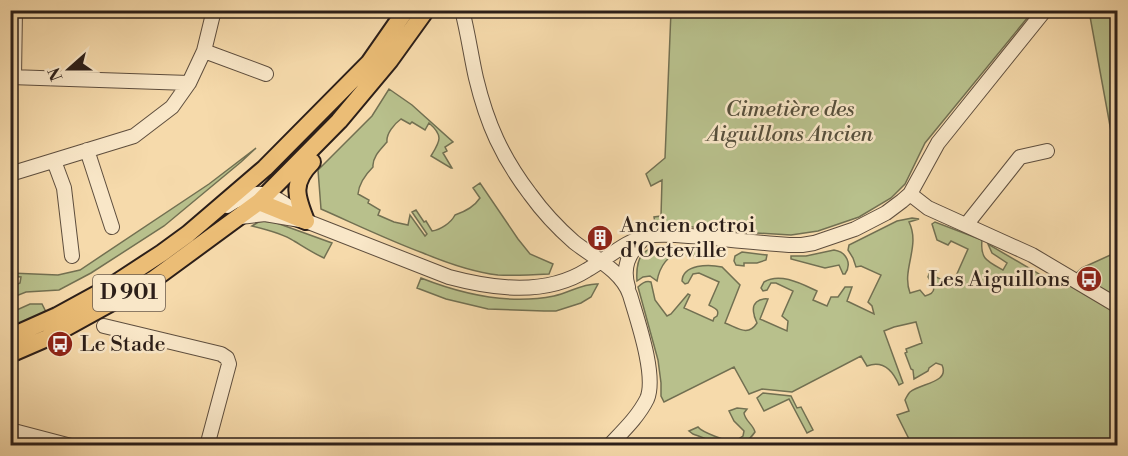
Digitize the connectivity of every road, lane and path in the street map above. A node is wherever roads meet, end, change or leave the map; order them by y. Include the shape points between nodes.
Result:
1 (15, 10) edge
2 (213, 10) edge
3 (406, 10) edge
4 (426, 10) edge
5 (462, 10) edge
6 (1045, 10) edge
7 (204, 51) junction
8 (384, 55) junction
9 (369, 63) junction
10 (266, 74) dead end
11 (12, 77) edge
12 (189, 83) junction
13 (87, 150) junction
14 (1047, 151) dead end
15 (54, 161) junction
16 (10, 174) edge
17 (909, 194) junction
18 (261, 197) junction
19 (238, 218) junction
20 (204, 220) junction
21 (306, 221) junction
22 (966, 225) junction
23 (112, 227) dead end
24 (647, 236) junction
25 (72, 256) dead end
26 (602, 261) junction
27 (628, 289) junction
28 (1118, 306) edge
29 (104, 326) dead end
30 (10, 337) edge
31 (10, 354) edge
32 (10, 430) edge
33 (71, 446) edge
34 (207, 446) edge
35 (609, 446) edge

1 - 11 street
2 - 7 street
3 - 8 main road, D 901
4 - 8 main road, D 901
5 - 26 street via 482,102 499,146 544,211 574,241
6 - 17 street via 938,143
7 - 10 street
7 - 12 street
8 - 9 main road, D 901
8 - 18 main road, D 901 via 339,121
8 - 21 main road via 386,73 352,121 300,176 298,198
9 - 18 main road via 355,86 321,124 258,187
9 - 20 main road, D 901 via 265,168
11 - 12 street
12 - 13 street via 172,107 134,136
13 - 15 street
13 - 23 street
14 - 22 street via 1020,157
15 - 16 street
15 - 25 street via 64,188
17 - 22 street
17 - 24 street via 886,213 855,229 802,245
18 - 19 main road, D 901
18 - 20 street via 233,202
18 - 21 main road
19 - 21 street via 266,214
19 - 31 main road, D 901 via 154,279
20 - 30 main road, D 901 via 110,287
21 - 26 street via 449,277 486,285 555,285
22 - 28 street via 1032,255
24 - 26 street
24 - 27 street via 627,261
26 - 27 street
27 - 35 street via 646,356 650,388 633,420
29 - 34 street via 227,358 229,364
32 - 33 street

